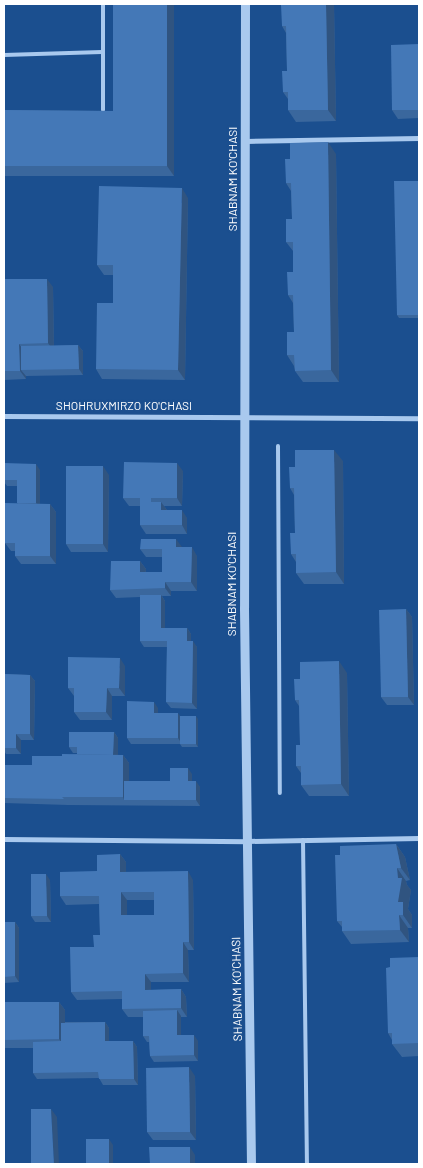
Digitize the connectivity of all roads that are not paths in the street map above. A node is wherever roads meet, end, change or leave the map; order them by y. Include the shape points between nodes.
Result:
1 (103, 4) edge
2 (245, 4) edge
3 (102, 52) junction
4 (4, 55) edge
5 (103, 110) edge
6 (419, 138) edge
7 (246, 141) junction
8 (4, 416) edge
9 (243, 416) junction
10 (419, 418) edge
11 (278, 446) dead end
12 (280, 793) dead end
13 (419, 838) edge
14 (4, 839) edge
15 (303, 840) junction
16 (248, 841) junction
17 (251, 1164) edge
18 (307, 1164) edge

1 - 3 lane
2 - 7 street, SHABNAM KO'CHASI
3 - 4 lane
3 - 5 lane
6 - 7 street
7 - 9 street, SHABNAM KO'CHASI
8 - 9 street, SHOHRUXMIRZO KO'CHASI
9 - 10 street, SHOHRUXMIRZO KO'CHASI via 268,420
9 - 16 street, SHABNAM KO'CHASI
11 - 12 lane
13 - 15 street
14 - 16 street
15 - 16 street
15 - 18 lane
16 - 17 street, SHABNAM KO'CHASI

